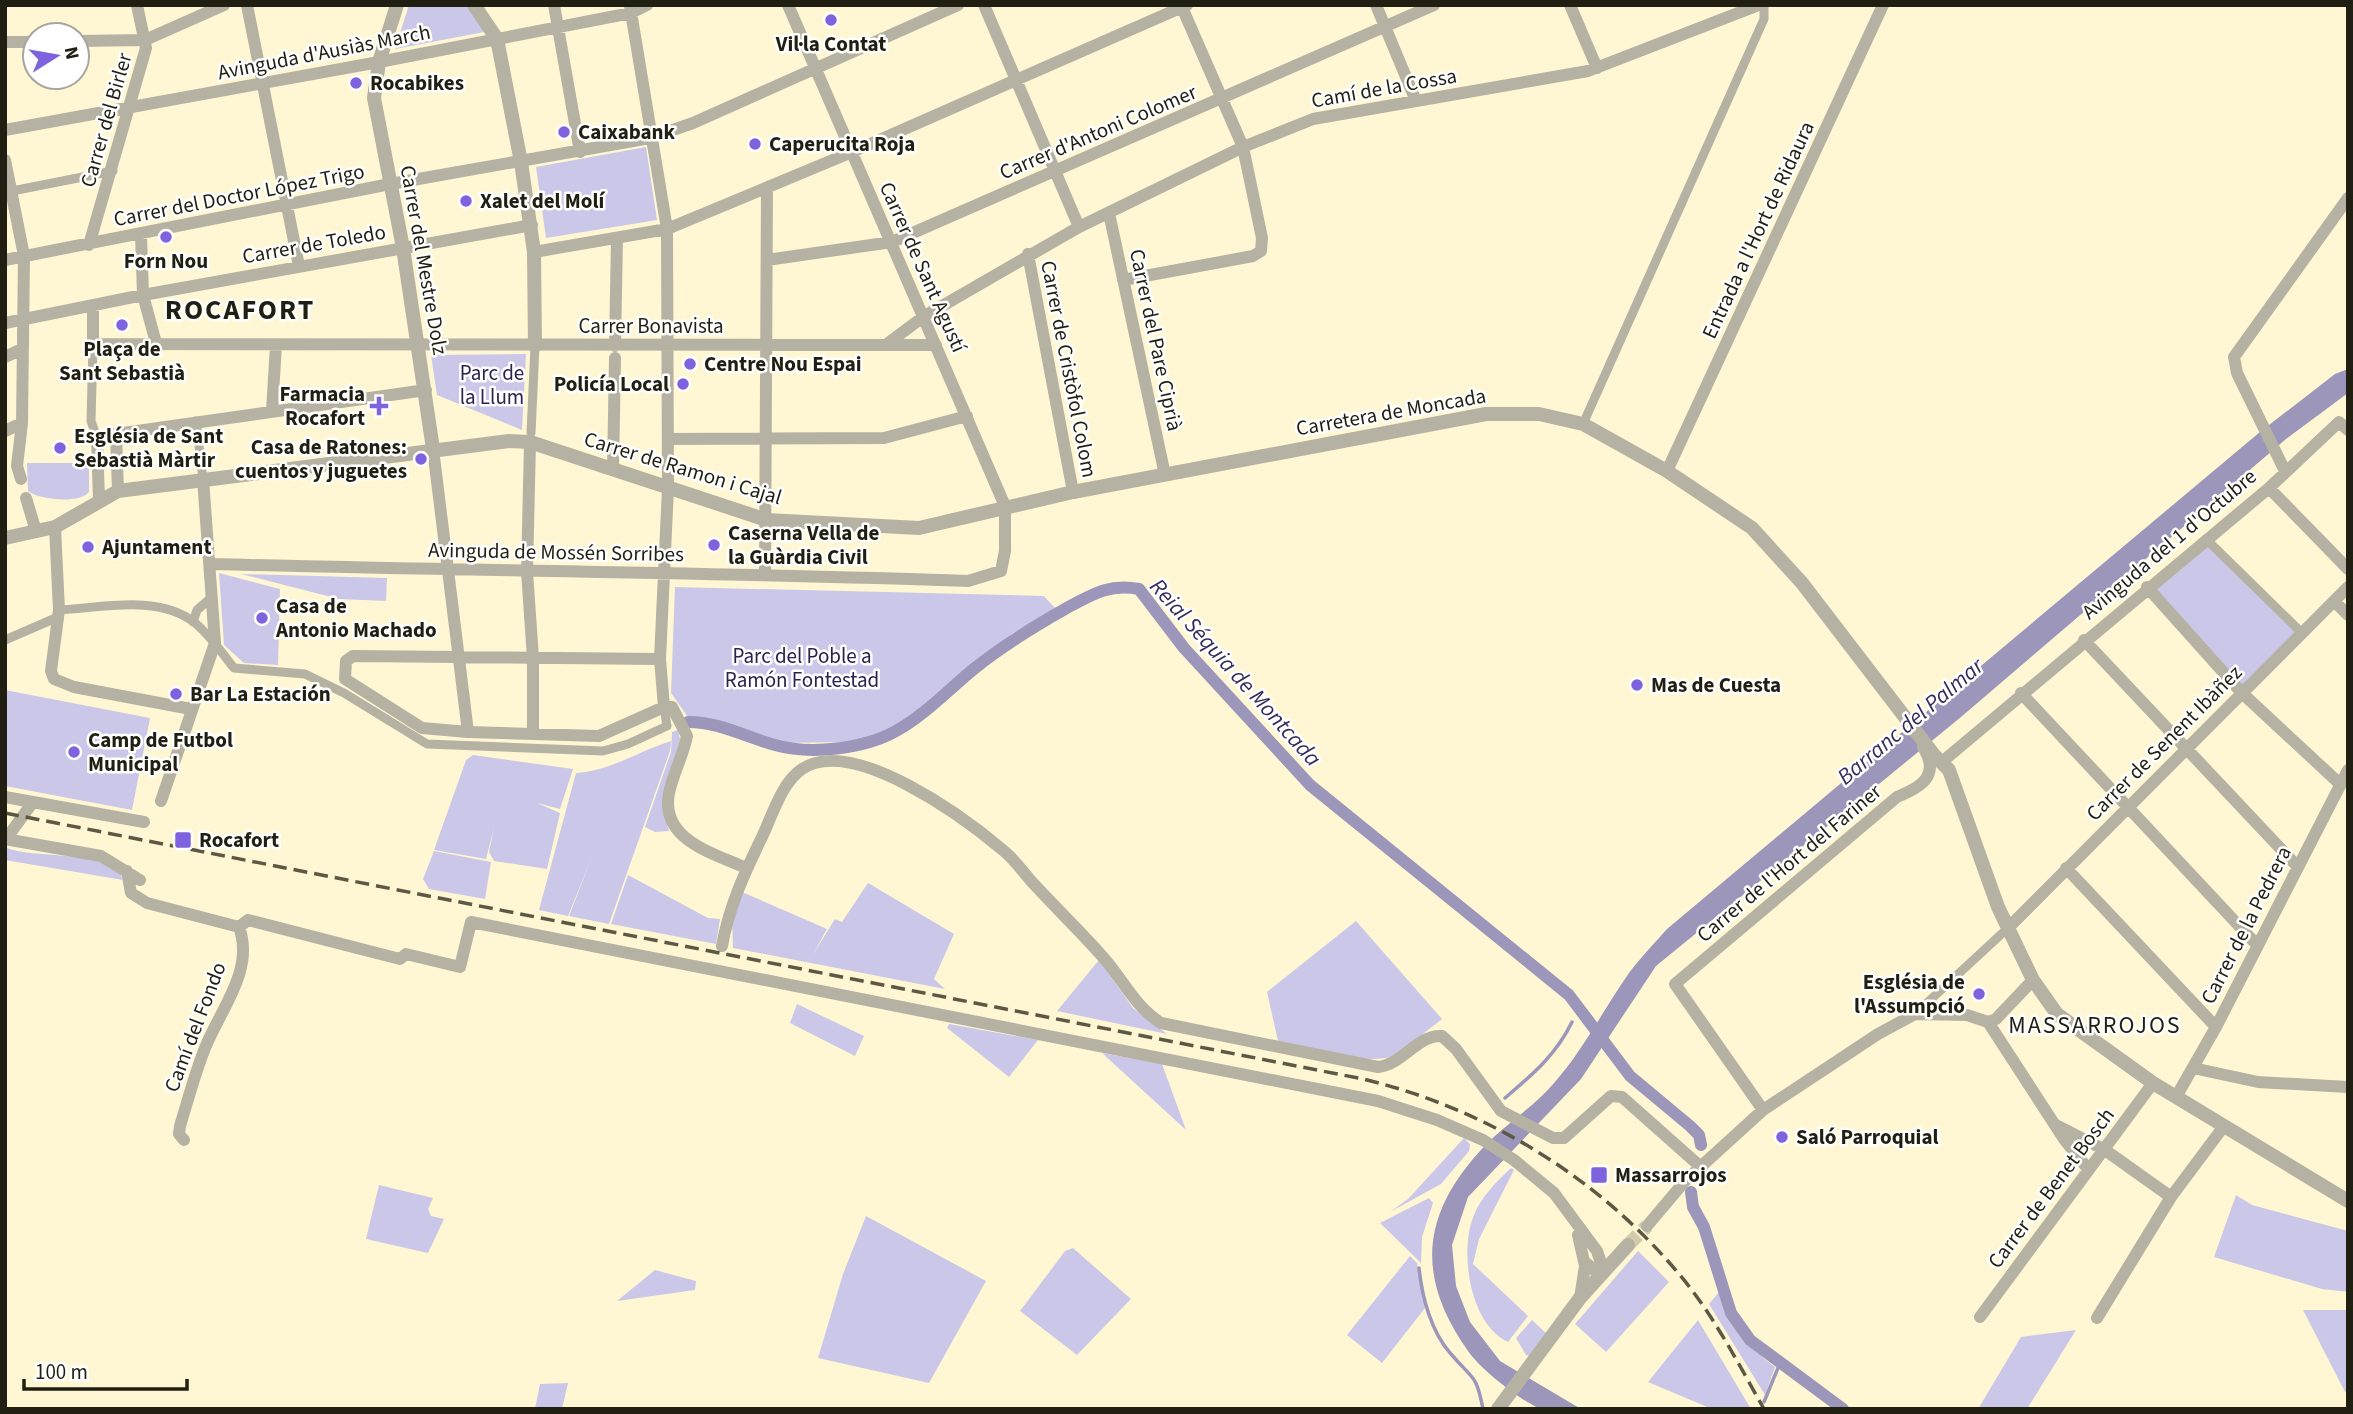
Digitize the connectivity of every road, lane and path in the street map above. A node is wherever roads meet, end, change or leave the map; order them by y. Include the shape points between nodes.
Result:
1 (137, 5) edge
2 (224, 5) edge
3 (247, 5) edge
4 (397, 5) edge
5 (474, 5) edge
6 (554, 5) edge
7 (648, 5) edge
8 (788, 5) edge
9 (958, 5) edge
10 (984, 5) edge
11 (1376, 5) edge
12 (1434, 5) edge
13 (1570, 5) edge
14 (1761, 5) edge
15 (1884, 5) edge
16 (1183, 6) edge
17 (630, 9) edge
18 (558, 27) junction
19 (1385, 27) junction
20 (497, 39) junction
21 (145, 40) junction
22 (91, 41) edge
23 (379, 62) junction
24 (815, 67) junction
25 (1597, 68) junction
26 (1016, 79) junction
27 (264, 83) junction
28 (1224, 99) junction
29 (1416, 101) junction
30 (130, 107) junction
31 (5, 130) edge
32 (650, 138) junction
33 (1243, 148) junction
34 (580, 152) junction
35 (852, 152) junction
36 (5, 160) edge
37 (521, 162) junction
38 (113, 171) junction
39 (1056, 171) junction
40 (390, 184) junction
41 (767, 188) junction
42 (9, 192) edge
43 (2348, 198) edge
44 (288, 205) junction
45 (1109, 213) junction
46 (532, 225) junction
47 (1079, 227) junction
48 (667, 229) junction
49 (141, 235) junction
50 (617, 238) junction
51 (892, 242) junction
52 (89, 245) junction
53 (402, 248) junction
54 (534, 252) junction
55 (1028, 254) junction
56 (24, 256) junction
57 (5, 260) edge
58 (767, 260) junction
59 (299, 266) junction
60 (1123, 280) junction
61 (143, 295) junction
62 (93, 306) junction
63 (923, 317) junction
64 (24, 320) junction
65 (5, 323) edge
66 (156, 343) junction
67 (93, 344) junction
68 (887, 344) junction
69 (276, 345) junction
70 (668, 345) junction
71 (766, 345) junction
72 (936, 345) junction
73 (535, 346) junction
74 (416, 347) junction
75 (22, 349) junction
76 (615, 352) junction
77 (5, 357) edge
78 (426, 390) junction
79 (272, 411) junction
80 (967, 416) junction
81 (197, 421) junction
82 (22, 423) junction
83 (1583, 424) junction
84 (2344, 426) edge
85 (5, 431) edge
86 (116, 434) junction
87 (531, 437) junction
88 (97, 438) junction
89 (767, 438) junction
90 (668, 439) junction
91 (433, 449) junction
92 (612, 470) junction
93 (1667, 471) junction
94 (2285, 471) junction
95 (1165, 475) junction
96 (21, 479) dead end
97 (203, 479) junction
98 (668, 488) junction
99 (2269, 488) junction
100 (118, 491) junction
101 (1073, 492) junction
102 (26, 498) dead end
103 (99, 501) junction
104 (1005, 506) junction
105 (767, 520) junction
106 (55, 527) junction
107 (36, 531) junction
108 (5, 538) edge
109 (2206, 539) junction
110 (211, 564) junction
111 (449, 569) junction
112 (2348, 569) edge
113 (527, 572) junction
114 (664, 573) junction
115 (765, 574) junction
116 (2147, 587) junction
117 (2348, 587) edge
118 (212, 597) junction
119 (2334, 601) junction
120 (59, 614) junction
121 (2348, 615) edge
122 (193, 622) junction
123 (2301, 632) junction
124 (5, 640) edge
125 (2084, 640) junction
126 (215, 643) junction
127 (458, 658) junction
128 (533, 658) junction
129 (660, 659) junction
130 (2021, 693) junction
131 (2242, 693) junction
132 (664, 706) junction
133 (191, 709) junction
134 (468, 733) junction
135 (533, 734) junction
136 (2188, 748) junction
137 (1936, 758) junction
138 (2348, 770) edge
139 (2340, 784) junction
140 (5, 797) edge
141 (162, 801) dead end
142 (33, 803) junction
143 (2128, 806) junction
144 (144, 822) dead end
145 (6, 839) edge
146 (2297, 866) junction
147 (746, 868) junction
148 (2066, 868) junction
149 (127, 871) junction
150 (140, 880) dead end
151 (239, 927) junction
152 (2009, 927) junction
153 (2257, 945) junction
154 (722, 946) dead end
155 (2033, 980) junction
156 (1915, 1014) junction
157 (1988, 1022) junction
158 (2216, 1027) junction
159 (2193, 1068) junction
160 (2153, 1083) junction
161 (2348, 1087) edge
162 (2176, 1097) junction
163 (1763, 1110) junction
164 (2055, 1125) junction
165 (2224, 1126) junction
166 (184, 1140) dead end
167 (2105, 1150) junction
168 (1702, 1168) junction
169 (2088, 1169) junction
170 (2171, 1197) junction
171 (2348, 1201) edge
172 (1572, 1219) junction
173 (1647, 1226) tunnel mouth
174 (1628, 1246) joint
175 (1597, 1251) junction
176 (1585, 1262) junction
177 (1604, 1272) junction
178 (1580, 1298) junction
179 (1980, 1317) dead end
180 (2097, 1318) dead end
181 (1503, 1403) edge

1 - 21 street, Carrer del Birler
2 - 21 street
3 - 27 street
4 - 23 street, Carrer del Mestre Dolz
5 - 20 street
6 - 18 street
7 - 17 street, Avinguda d'Ausiàs March
8 - 24 street, Carrer de Sant Agustí
9 - 24 street, Carrer del Doctor López Trigo
10 - 26 street
11 - 19 street
12 - 19 street, Carrer d'Antoni Colomer
13 - 25 street
14 - 25 street, Camí de la Cossa
14 - 83 street via 1764,19
15 - 93 street, Entrada a l'Hort de Ridaura
16 - 26 street
16 - 28 street
17 - 18 street, Avinguda d'Ausiàs March
17 - 32 street
18 - 20 street, Avinguda d'Ausiàs March
18 - 34 street
19 - 28 street, Carrer d'Antoni Colomer
19 - 29 street
20 - 23 street, Avinguda d'Ausiàs March
20 - 37 street
21 - 22 street
21 - 30 street, Carrer del Birler
23 - 27 street, Avinguda d'Ausiàs March
23 - 40 street, Carrer del Mestre Dolz via 374,98
24 - 32 street, Carrer del Doctor López Trigo
24 - 35 street, Carrer de Sant Agustí
25 - 29 street, Camí de la Cossa
26 - 35 street
26 - 39 street
27 - 30 street, Avinguda d'Ausiàs March
27 - 44 street
28 - 33 street
28 - 39 street, Carrer d'Antoni Colomer
29 - 33 street, Camí de la Cossa via 1313,119
30 - 31 street, Avinguda d'Ausiàs March
30 - 38 street, Carrer del Birler
32 - 34 street, Carrer del Doctor López Trigo
32 - 48 street
33 - 45 street, Camí de la Cossa
33 - 60 street via 1261,251
34 - 37 street, Carrer del Doctor López Trigo
35 - 41 street
35 - 51 street, Carrer de Sant Agustí
36 - 42 street
37 - 40 street, Carrer del Doctor López Trigo
37 - 46 street
38 - 42 street
38 - 52 street, Carrer del Birler
39 - 47 street
39 - 51 street, Carrer d'Antoni Colomer
40 - 44 street, Carrer del Doctor López Trigo
40 - 53 street, Carrer del Mestre Dolz
41 - 48 street
41 - 58 street
42 - 56 street
43 - 94 street via 2234,357 2237,373
44 - 49 street, Carrer del Doctor López Trigo
44 - 59 street
45 - 47 street, Camí de la Cossa
45 - 60 street, Carrer del Pare Ciprià
46 - 53 street, Carrer de Toledo
46 - 54 street
47 - 55 street, Camí de la Cossa
48 - 50 street
48 - 70 street
49 - 52 street, Carrer del Doctor López Trigo
49 - 61 street
50 - 54 street
50 - 76 street
51 - 58 street, Carrer d'Antoni Colomer
51 - 63 street, Carrer de Sant Agustí
52 - 56 street, Carrer del Doctor López Trigo
53 - 59 street, Carrer de Toledo
53 - 74 street, Carrer del Mestre Dolz
54 - 73 street
55 - 63 street, Camí de la Cossa
55 - 101 street, Carrer de Cristòfol Colom
56 - 57 street, Carrer del Doctor López Trigo
56 - 64 street
58 - 71 street
59 - 61 street, Carrer de Toledo
60 - 95 street, Carrer del Pare Ciprià
61 - 62 street
61 - 66 street
62 - 64 street
62 - 67 street
63 - 68 street
63 - 72 street, Carrer de Sant Agustí
64 - 65 street
64 - 75 street
66 - 67 street
66 - 69 street, Carrer Bonavista
67 - 88 street via 91,421
68 - 71 street, Carrer Bonavista
68 - 72 street, Carrer Bonavista
69 - 74 street, Carrer Bonavista
69 - 79 street
70 - 71 street, Carrer Bonavista
70 - 76 street, Carrer Bonavista
70 - 90 street
71 - 89 street
72 - 80 street, Carrer de Sant Agustí
73 - 74 street, Carrer Bonavista
73 - 76 street, Carrer Bonavista
73 - 87 street
74 - 78 street, Carrer del Mestre Dolz
75 - 77 street
75 - 82 street
76 - 92 street
78 - 79 street
78 - 91 street, Carrer del Mestre Dolz
79 - 81 street
80 - 89 street via 884,438
80 - 104 street, Carrer de Sant Agustí
81 - 86 street
81 - 97 street
82 - 85 street
82 - 96 street via 17,454
83 - 93 street, Carretera de Moncada
83 - 95 street, Carretera de Moncada via 1539,414 1486,414
84 - 94 street, Avinguda del 1 d'Octubre
86 - 88 street
86 - 100 street
87 - 91 street, Carrer de Ramon i Cajal
87 - 92 street, Carrer de Ramon i Cajal
87 - 113 street
88 - 103 street
89 - 90 street
89 - 105 street
90 - 98 street
91 - 97 street, Carrer de Ramon i Cajal
91 - 111 street, Carrer del Mestre Dolz
92 - 98 street, Carrer de Ramon i Cajal
93 - 137 street, Carretera de Moncada via 1752,528 1802,583
94 - 99 street, Avinguda del 1 d'Octubre
95 - 101 street, Carretera de Moncada
97 - 100 street, Carrer de Ramon i Cajal
97 - 110 street
98 - 105 street, Carrer de Ramon i Cajal
98 - 114 street
99 - 109 street, Avinguda del 1 d'Octubre
99 - 112 street
100 - 103 street, Carrer de Ramon i Cajal
101 - 104 street, Carretera de Moncada
102 - 107 street
103 - 106 street, Carrer de Ramon i Cajal
104 - 105 street, Carrer de Ramon i Cajal via 919,528
104 - 115 street, Avinguda de Mossén Sorribes via 1000,571 984,579
105 - 115 street
106 - 107 street, Carrer de Ramon i Cajal
106 - 120 street
107 - 108 street, Carrer de Ramon i Cajal
109 - 116 street, Avinguda del 1 d'Octubre
109 - 123 street
110 - 111 street, Avinguda de Mossén Sorribes
110 - 118 street
111 - 113 street, Avinguda de Mossén Sorribes
111 - 127 street, Carrer del Mestre Dolz
113 - 114 street, Avinguda de Mossén Sorribes
113 - 128 street
114 - 115 street, Avinguda de Mossén Sorribes
114 - 129 street
116 - 125 street, Avinguda del 1 d'Octubre
116 - 131 street
117 - 119 street, Carrer de Senent Ibàñez
118 - 122 street via 197,610
118 - 126 street
119 - 121 street
119 - 123 street, Carrer de Senent Ibàñez
120 - 122 street via 141,605 167,608
120 - 124 street
120 - 133 street via 51,671 54,679 74,687
122 - 126 street
123 - 131 street, Carrer de Senent Ibàñez
125 - 130 street, Avinguda del 1 d'Octubre
125 - 136 street
126 - 132 street via 234,668 304,674 427,744 603,751 667,726
126 - 133 street
127 - 128 street
127 - 134 street, Carrer del Mestre Dolz
127 - 134 street via 353,656 346,661 345,679 422,728
128 - 129 street
128 - 135 street
129 - 132 street
130 - 137 street, Carrer de l'Hort del Fariner
130 - 143 street
131 - 136 street, Carrer de Senent Ibàñez
131 - 139 street
132 - 135 street via 599,736
132 - 147 street via 671,707 687,736 670,793 668,810 674,828 683,838
133 - 141 street
134 - 135 street
136 - 143 street, Carrer de Senent Ibàñez
136 - 146 street
137 - 152 street, Carretera de Moncada via 1953,779 1989,887
137 - 163 street, Carrer de l'Hort del Fariner via 1919,787 1897,797 1675,984
138 - 139 street, Carrer de la Pedrera
139 - 146 street, Carrer de la Pedrera
140 - 142 street
142 - 144 street
142 - 145 street
143 - 148 street, Carrer de Senent Ibàñez
143 - 153 street
145 - 149 street via 101,856
146 - 153 street, Carrer de la Pedrera
147 - 154 street via 727,917
147 - 168 street via 799,770 830,761 860,764 932,798 1005,851 1103,957 1138,1005 1161,1023 1378,1067 1393,1064 1426,1040 1442,1036 1509,1117 1564,1139 1611,1096 1622,1097
148 - 152 street, Carrer de Senent Ibàñez
148 - 158 street
149 - 150 street
149 - 151 street via 131,893 147,902
151 - 166 street, Camí del Fondo via 242,956 235,988 204,1051 180,1126
151 - 172 street via 248,920 400,959 406,954 422,956 460,967 471,922 1365,1097 1424,1115 1496,1147 1546,1185
152 - 155 street, Carretera de Moncada
152 - 156 street
153 - 158 street, Carrer de la Pedrera
155 - 157 street
155 - 160 street, Carretera de Moncada via 2049,1005 2072,1027
156 - 157 street via 1967,1015
156 - 163 street
157 - 164 street
158 - 159 street, Carrer de la Pedrera
159 - 161 street via 2258,1082
159 - 162 street, Carrer de la Pedrera
160 - 162 street, Carretera de Moncada
160 - 167 street, Carrer de Benet Bosch
162 - 165 street, Carretera de Moncada
163 - 168 street
164 - 167 street
164 - 169 street
165 - 170 street
165 - 171 street, Carretera de Moncada
167 - 169 street, Carrer de Benet Bosch
167 - 170 street
168 - 173 street
169 - 179 street, Carrer de Benet Bosch
170 - 180 street
172 - 175 street
172 - 176 street
174 - 175 street via 1613,1252
174 - 177 street
175 - 177 street
176 - 177 street
176 - 178 street
177 - 178 street
178 - 181 street

